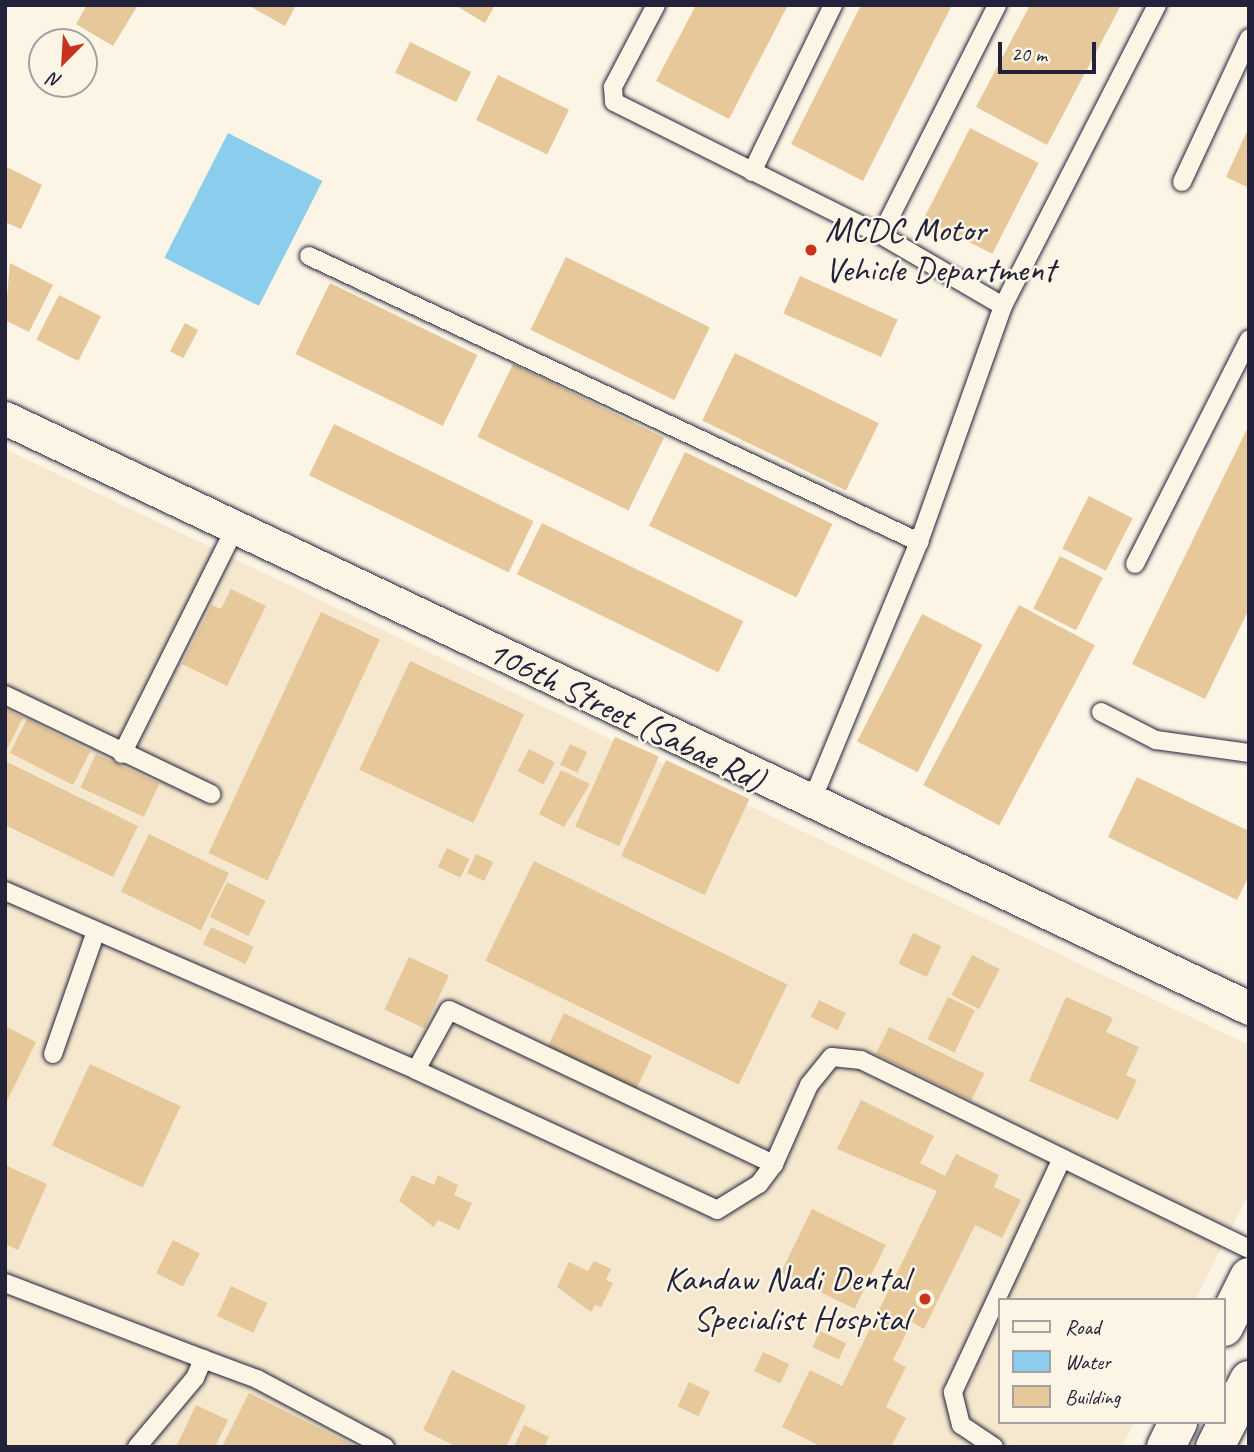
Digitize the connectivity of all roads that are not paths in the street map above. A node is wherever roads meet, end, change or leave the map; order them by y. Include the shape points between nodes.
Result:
1 (656, 5) edge
2 (833, 5) edge
3 (997, 5) edge
4 (1157, 5) edge
5 (1249, 38) edge
6 (752, 172) junction
7 (1182, 182) dead end
8 (881, 235) junction
9 (309, 256) dead end
10 (1003, 306) junction
11 (1249, 339) edge
12 (5, 418) edge
13 (235, 528) junction
14 (919, 542) junction
15 (1135, 564) dead end
16 (5, 695) edge
17 (1101, 712) dead end
18 (1249, 752) edge
19 (121, 754) junction
20 (211, 794) dead end
21 (810, 805) junction
22 (5, 891) edge
23 (96, 931) junction
24 (1249, 1009) edge
25 (53, 1054) dead end
26 (416, 1070) junction
27 (1062, 1158) junction
28 (774, 1164) junction
29 (1249, 1271) edge
30 (5, 1283) edge
31 (1226, 1323) edge
32 (202, 1359) junction
33 (1249, 1380) edge
34 (1177, 1424) edge
35 (137, 1447) edge
36 (385, 1447) edge
37 (994, 1447) edge
38 (1166, 1447) edge
39 (1215, 1447) edge

1 - 6 lane via 613,87 614,102
2 - 6 lane
3 - 8 lane
4 - 10 lane
5 - 7 lane
6 - 8 lane
8 - 10 lane
9 - 14 lane
10 - 14 lane
11 - 15 lane
12 - 13 street, 106th Street (Sabae Rd)
13 - 19 lane
13 - 21 street, 106th Street (Sabae Rd)
14 - 21 lane
16 - 19 lane
17 - 18 lane via 1156,740
19 - 20 lane
21 - 24 street, 106th Street (Sabae Rd)
22 - 23 lane
23 - 25 lane
23 - 26 lane
26 - 28 lane via 716,1210 759,1184
26 - 28 lane via 449,1010
27 - 28 lane via 861,1060 832,1057 809,1085
27 - 29 lane
27 - 37 lane via 953,1392 961,1425
29 - 31 main road
30 - 32 lane
32 - 35 lane via 195,1378
32 - 36 lane via 257,1379
33 - 39 main road
34 - 38 main road

